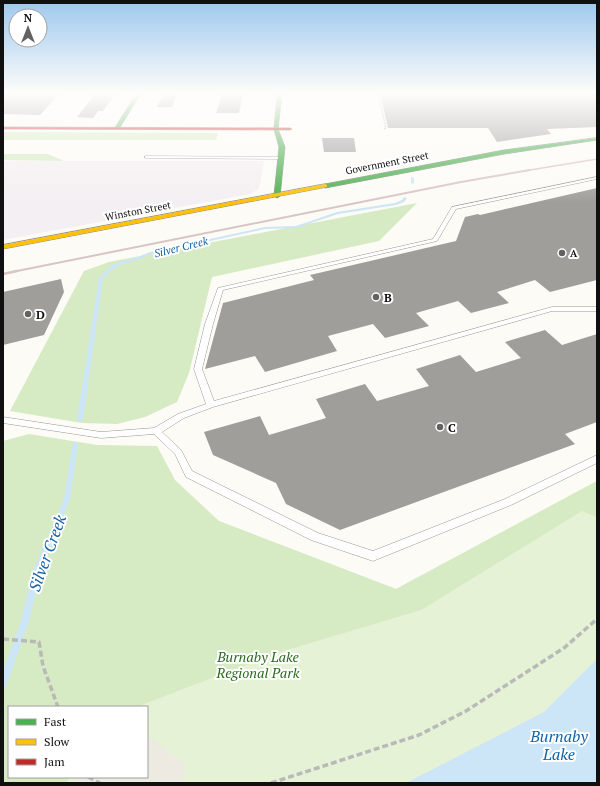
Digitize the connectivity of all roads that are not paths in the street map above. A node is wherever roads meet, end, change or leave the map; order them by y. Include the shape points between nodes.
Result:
1 (276, 129) edge
2 (290, 129) edge
3 (597, 139) edge
4 (282, 147) junction
5 (147, 157) dead end
6 (280, 158) junction
7 (597, 178) edge
8 (277, 196) junction
9 (3, 247) edge
10 (597, 309) edge
11 (211, 405) junction
12 (3, 420) edge
13 (156, 431) junction
14 (597, 459) edge

1 - 4 street
2 - 4 street
3 - 8 street, Government Street via 504,152
4 - 6 street
5 - 6 lane
6 - 8 street
7 - 11 lane via 454,208 435,240 220,289 198,369
8 - 9 street, Winston Street
10 - 11 lane via 552,309
11 - 13 lane via 181,416
12 - 13 lane via 101,434
13 - 14 lane via 178,452 189,474 315,537 373,556 508,502

